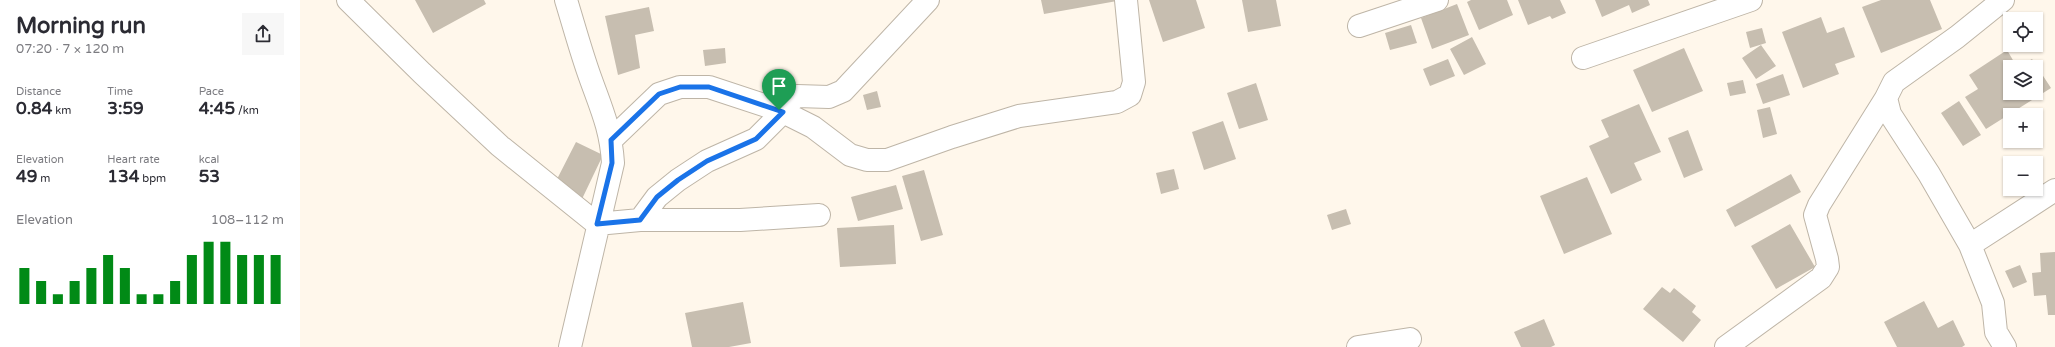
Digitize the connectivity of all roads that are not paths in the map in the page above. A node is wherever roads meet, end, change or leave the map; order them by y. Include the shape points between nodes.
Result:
1 (348, 0) edge
2 (566, 0) edge
3 (928, 0) edge
4 (1126, 0) edge
5 (1437, 0) edge
6 (1751, 0) edge
7 (2003, 0) edge
8 (1359, 26) dead end
9 (1583, 58) dead end
10 (1886, 98) junction
11 (781, 111) junction
12 (611, 140) junction
13 (2055, 190) edge
14 (819, 215) dead end
15 (640, 220) junction
16 (597, 224) junction
17 (1970, 246) junction
18 (1410, 339) dead end
19 (1997, 342) edge
20 (570, 347) edge
21 (1358, 347) edge
22 (1726, 347) edge

1 - 16 street via 500,146
2 - 12 street
3 - 11 street via 843,91 829,97 797,96
4 - 11 street via 1134,82 1130,95 1117,102 1019,116 887,160 867,160 850,155 813,127
5 - 8 street
6 - 9 street
7 - 10 street via 1957,38 1894,82
10 - 17 street via 1890,114 1929,174
10 - 22 street via 1815,215 1828,267 1821,278
11 - 12 street via 709,87 680,87 659,94
11 - 15 street via 756,139 707,161 678,180 657,197
12 - 16 street via 612,163
13 - 17 street
14 - 15 street via 740,220
15 - 16 street
16 - 20 street
17 - 19 street via 1993,303
18 - 21 street

